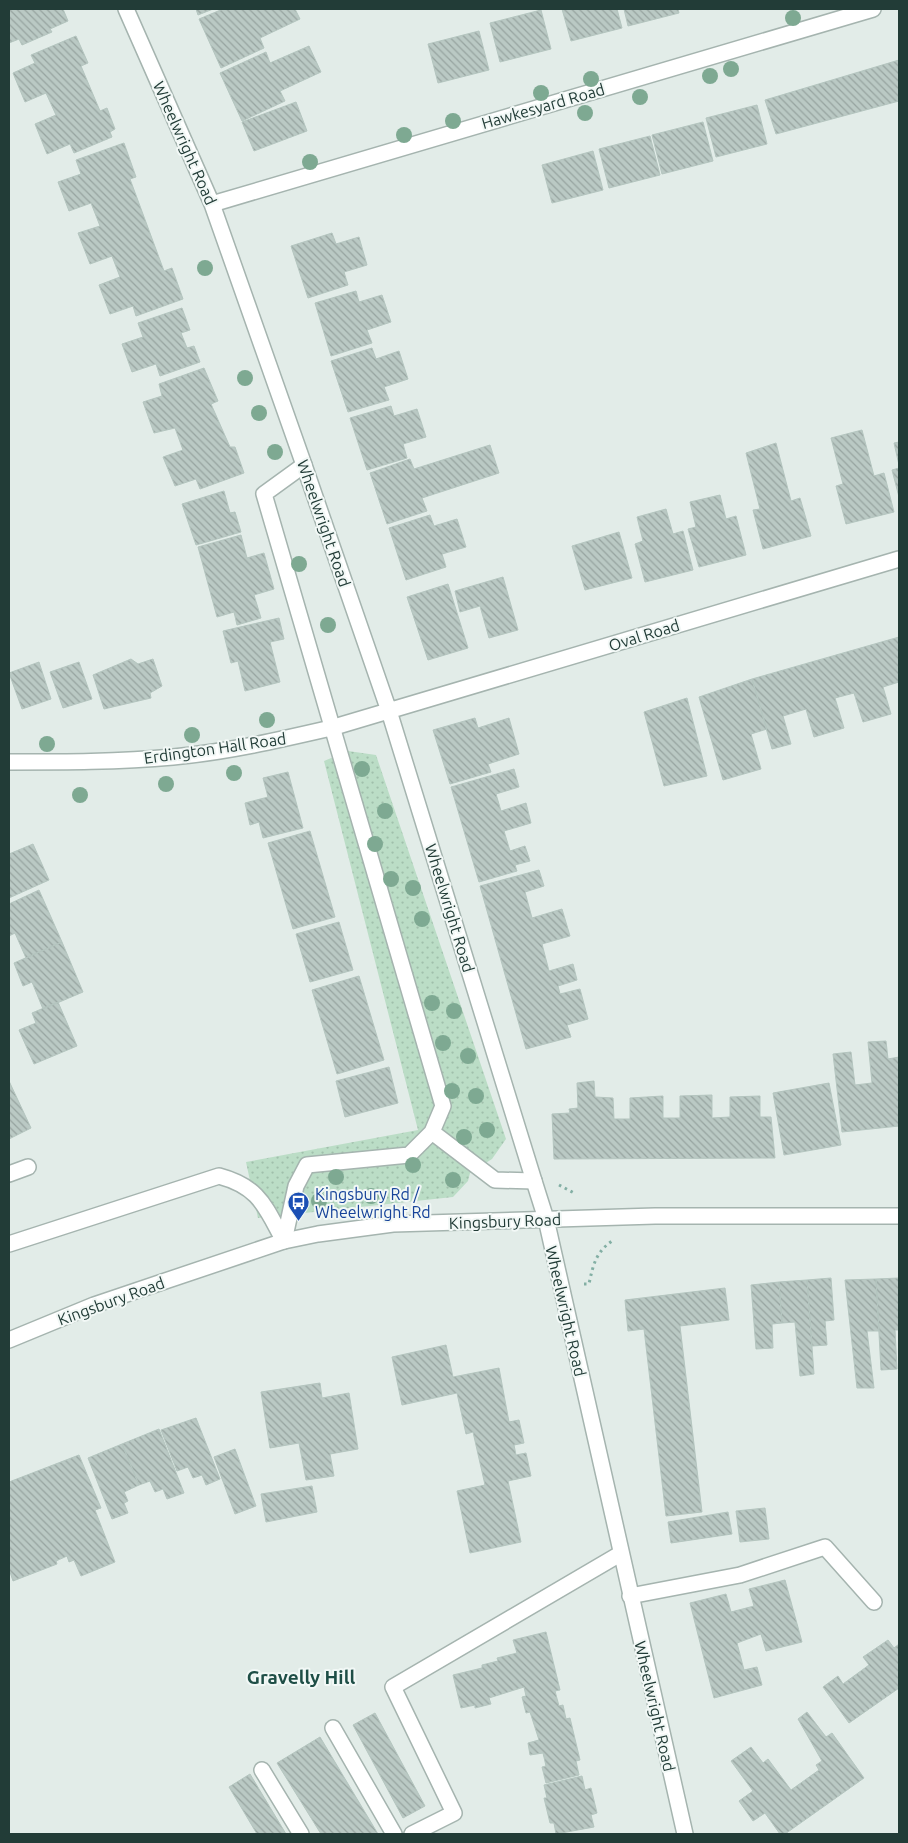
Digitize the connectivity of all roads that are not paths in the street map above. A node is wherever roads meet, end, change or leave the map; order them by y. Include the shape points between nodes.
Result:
1 (126, 9) edge
2 (873, 9) edge
3 (212, 204) junction
4 (304, 465) junction
5 (899, 559) edge
6 (389, 711) junction
7 (331, 728) junction
8 (9, 762) edge
9 (432, 1132) junction
10 (28, 1167) dead end
11 (9, 1174) edge
12 (534, 1181) junction
13 (899, 1216) edge
14 (546, 1219) junction
15 (284, 1241) junction
16 (9, 1244) edge
17 (9, 1340) edge
18 (620, 1554) junction
19 (630, 1596) junction
20 (874, 1602) dead end
21 (333, 1728) dead end
22 (262, 1770) dead end
23 (301, 1834) edge
24 (394, 1834) edge
25 (412, 1834) edge
26 (685, 1834) edge

1 - 3 street, Wheelwright Road
2 - 3 street, Hawkesyard Road
3 - 4 street, Wheelwright Road
4 - 6 street, Wheelwright Road
4 - 7 street via 264,494
5 - 6 street, Oval Road
6 - 7 street, Erdington Hall Road
6 - 12 street, Wheelwright Road
7 - 8 street, Erdington Hall Road via 256,745 173,757 73,763
7 - 9 street via 443,1106
9 - 12 street via 495,1180
9 - 15 street via 409,1155 307,1165 296,1186
10 - 11 street
12 - 14 street, Wheelwright Road
13 - 14 street, Kingsbury Road
14 - 15 street, Kingsbury Road via 393,1224
14 - 18 street, Wheelwright Road
15 - 16 street via 260,1199 238,1182 219,1176
15 - 17 street, Kingsbury Road via 94,1305
18 - 19 street, Wheelwright Road
18 - 25 street via 393,1687 454,1813
19 - 20 street via 740,1575 825,1547
19 - 26 street, Wheelwright Road
21 - 24 street
22 - 23 street

